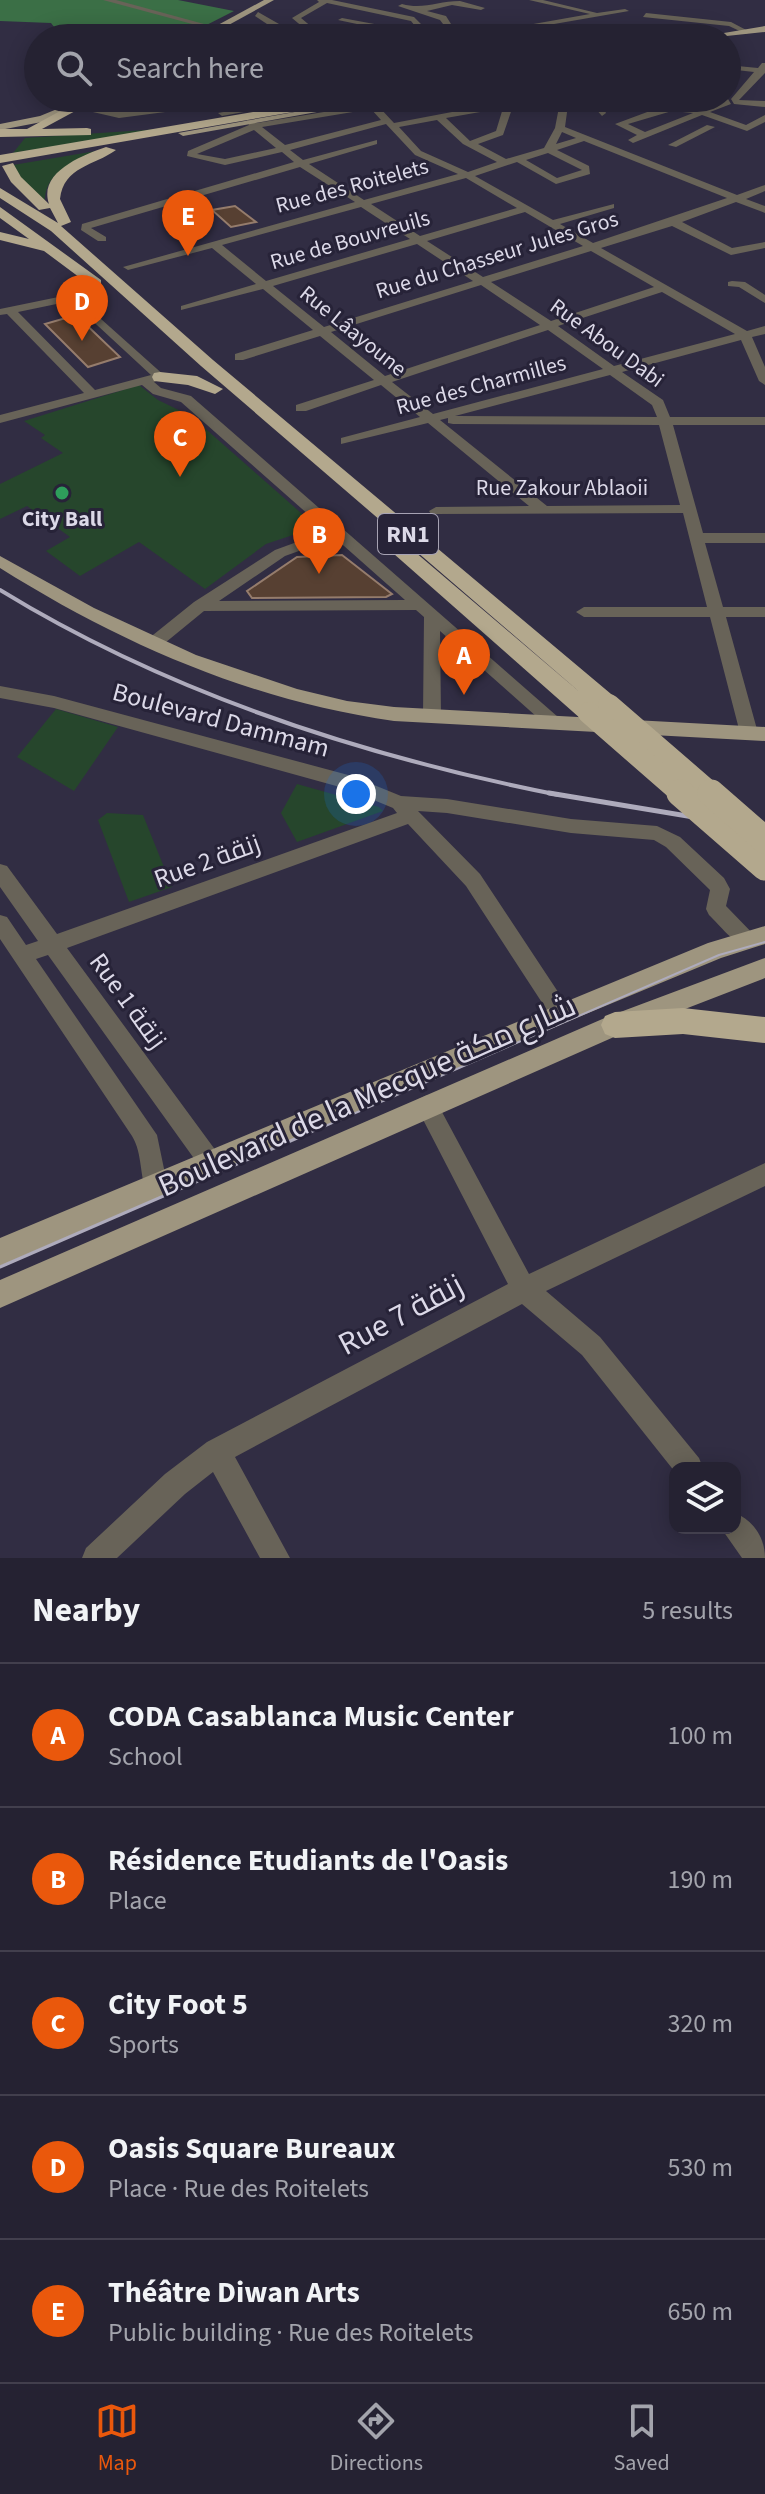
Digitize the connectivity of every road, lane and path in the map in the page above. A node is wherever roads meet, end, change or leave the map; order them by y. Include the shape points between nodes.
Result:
1 (107, 0) edge
2 (116, 0) edge
3 (270, 0) edge
4 (279, 0) edge
5 (324, 0) edge
6 (372, 0) edge
7 (533, 0) edge
8 (403, 2) edge
9 (608, 5) dead end
10 (524, 7) dead end
11 (362, 8) junction
12 (568, 8) junction
13 (423, 10) junction
14 (557, 13) junction
15 (258, 14) dead end
16 (437, 15) junction
17 (600, 16) junction
18 (527, 17) dead end
19 (623, 18) junction
20 (556, 23) junction
21 (205, 24) edge
22 (206, 24) edge
23 (228, 24) edge
24 (229, 24) edge
25 (273, 24) edge
26 (304, 24) edge
27 (361, 24) edge
28 (418, 24) edge
29 (447, 24) edge
30 (550, 24) edge
31 (580, 24) junction
32 (737, 24) edge
33 (741, 27) edge
34 (746, 32) junction
35 (765, 32) edge
36 (741, 33) edge
37 (741, 38) edge
38 (741, 68) edge
39 (763, 69) edge
40 (741, 92) edge
41 (741, 102) edge
42 (765, 104) edge
43 (57, 112) edge
44 (58, 112) edge
45 (109, 112) edge
46 (175, 112) edge
47 (205, 112) edge
48 (261, 112) edge
49 (316, 112) edge
50 (338, 112) edge
51 (378, 112) edge
52 (466, 112) edge
53 (507, 112) edge
54 (564, 112) edge
55 (654, 112) edge
56 (702, 112) edge
57 (707, 112) edge
58 (439, 117) junction
59 (687, 118) junction
60 (765, 118) edge
61 (253, 124) junction
62 (389, 124) junction
63 (0, 127) edge
64 (560, 128) junction
65 (94, 132) junction
66 (183, 133) junction
67 (645, 135) junction
68 (584, 138) junction
69 (0, 139) edge
70 (17, 141) dead end
71 (374, 142) dead end
72 (470, 144) junction
73 (673, 145) dead end
74 (281, 149) junction
75 (548, 149) junction
76 (612, 149) junction
77 (518, 159) junction
78 (4, 161) edge
79 (300, 162) junction
80 (506, 163) junction
81 (467, 175) junction
82 (765, 188) edge
83 (0, 192) edge
84 (739, 200) junction
85 (364, 204) junction
86 (610, 206) dead end
87 (0, 208) edge
88 (525, 209) junction
89 (765, 210) edge
90 (673, 222) junction
91 (551, 224) junction
92 (68, 229) junction
93 (0, 236) edge
94 (102, 239) dead end
95 (418, 241) junction
96 (214, 244) junction
97 (765, 245) edge
98 (592, 247) junction
99 (128, 267) dead end
100 (480, 281) junction
101 (96, 283) junction
102 (732, 284) dead end
103 (265, 285) junction
104 (662, 288) junction
105 (764, 298) edge
106 (185, 308) dead end
107 (5, 311) edge
108 (550, 326) junction
109 (765, 330) edge
110 (321, 331) junction
111 (745, 335) junction
112 (239, 357) dead end
113 (198, 365) junction
114 (615, 370) junction
115 (152, 378) junction
116 (383, 381) junction
117 (765, 381) edge
118 (215, 389) junction
119 (91, 393) junction
120 (497, 402) junction
121 (301, 408) dead end
122 (0, 419) edge
123 (431, 420) junction
124 (513, 420) junction
125 (665, 421) junction
126 (765, 421) edge
127 (346, 441) dead end
128 (542, 509) junction
129 (688, 509) junction
130 (436, 511) dead end
131 (339, 531) junction
132 (697, 538) junction
133 (765, 538) edge
134 (0, 561) edge
135 (200, 606) junction
136 (426, 611) junction
137 (584, 612) dead end
138 (717, 612) junction
139 (765, 612) edge
140 (154, 643) junction
141 (0, 692) edge
142 (599, 709) junction
143 (432, 715) junction
144 (552, 721) junction
145 (757, 734) edge
146 (404, 810) junction
147 (765, 840) edge
148 (765, 867) edge
149 (0, 872) edge
150 (0, 923) edge
151 (757, 937) edge
152 (52, 944) junction
153 (23, 955) junction
154 (765, 968) edge
155 (561, 1014) junction
156 (615, 1025) junction
157 (765, 1030) edge
158 (427, 1106) junction
159 (211, 1163) junction
160 (765, 1174) edge
161 (156, 1188) junction
162 (0, 1252) edge
163 (524, 1289) junction
164 (0, 1294) edge
165 (217, 1452) junction
166 (684, 1462) edge
167 (741, 1534) edge
168 (96, 1558) edge
169 (276, 1558) edge
170 (760, 1558) edge

1 - 21 street
2 - 22 street
3 - 23 main road
4 - 24 main road
5 - 11 street
5 - 26 street via 296,18
6 - 8 street
7 - 12 street
8 - 13 street
9 - 19 street
10 - 14 street
11 - 27 street via 341,20
11 - 28 street
12 - 14 street
12 - 17 street
13 - 16 street
13 - 16 street via 440,3 481,8
14 - 31 street
15 - 25 street
16 - 29 street
17 - 19 street
17 - 31 street
18 - 20 street
19 - 32 street
20 - 30 street
20 - 31 street
33 - 34 street
34 - 35 main road
34 - 36 main road
35 - 37 main road
38 - 39 street
39 - 40 street
41 - 42 street
43 - 63 main road
44 - 63 highway via 33,123
45 - 46 street
47 - 65 highway via 146,129
48 - 78 highway
49 - 61 main road
50 - 61 street
51 - 62 street
52 - 58 street
53 - 72 street via 500,133
54 - 64 street
55 - 67 street via 620,124
56 - 59 street
57 - 60 street via 747,128
58 - 62 street
58 - 72 street
59 - 67 street
59 - 73 street via 710,128
61 - 66 main road
61 - 74 street, Rue Abou Dabi
61 - 74 street via 190,154 230,162
62 - 74 street
62 - 81 street via 418,153
63 - 65 highway
64 - 68 street
64 - 75 street
65 - 69 highway
66 - 78 highway
66 - 92 highway via 106,152 67,172 52,194
67 - 76 street
68 - 75 street, Rue des Roitelets
68 - 76 street
70 - 78 highway
71 - 79 street
72 - 80 street
74 - 79 street, Rue Abou Dabi
75 - 77 street, Rue des Roitelets
75 - 77 street via 587,171 562,181
76 - 84 street
77 - 80 street, Rue des Roitelets
78 - 92 highway via 22,186
79 - 85 street, Rue Abou Dabi
79 - 94 street via 86,226
80 - 81 street, Rue des Roitelets
81 - 85 street, Rue des Roitelets
81 - 88 street
82 - 84 street, Rue du Chasseur Jules Gros
83 - 113 highway, RN1 via 56,228
84 - 89 street
84 - 90 street, Rue du Chasseur Jules Gros
85 - 95 street, Rue Abou Dabi
85 - 96 street, Rue des Roitelets
86 - 91 street
87 - 101 highway, RN1 via 43,235
88 - 91 street
88 - 95 street, Rue de Bouvreuils
90 - 97 street via 731,252
90 - 98 street, Rue du Chasseur Jules Gros
91 - 98 street
92 - 113 highway via 176,330
93 - 101 highway via 42,248 78,277
95 - 100 street, Rue Abou Dabi
95 - 103 street, Rue de Bouvreuils
96 - 99 street, Rue des Roitelets
96 - 103 street, Rue Lâayoune
98 - 100 street, Rue du Chasseur Jules Gros
98 - 104 street
100 - 108 street, Rue Abou Dabi
100 - 110 street, Rue du Chasseur Jules Gros
101 - 113 highway, RN1
102 - 105 street
103 - 106 street, Rue de Bouvreuils
103 - 110 street, Rue Lâayoune
104 - 108 street
104 - 111 street
107 - 115 street via 73,297
107 - 119 street
108 - 114 street, Rue Abou Dabi
108 - 116 street
109 - 111 street, Rue des Charmilles
110 - 112 street, Rue du Chasseur Jules Gros
110 - 116 street, Rue Lâayoune
111 - 114 street, Rue des Charmilles
111 - 117 street
113 - 115 highway
113 - 118 highway, RN1
113 - 142 highway, RN1
114 - 120 street, Rue des Charmilles
114 - 125 street, Rue Abou Dabi via 651,396
115 - 118 highway via 191,380
115 - 119 street
115 - 131 street via 157,391 186,399
116 - 121 street
116 - 123 street, Rue Lâayoune
118 - 142 highway, RN1
119 - 122 street
120 - 123 street, Rue des Charmilles
120 - 124 street via 499,415
123 - 124 street
123 - 127 street, Rue des Charmilles
123 - 128 street, Rue Lâayoune
124 - 125 street
125 - 126 street
125 - 129 street, Rue Abou Dabi
128 - 129 street, Rue Zakour Ablaoii
128 - 130 street, Rue Zakour Ablaoii
129 - 132 street, Rue Abou Dabi
131 - 135 street via 280,553
131 - 136 street
132 - 133 street
132 - 138 street, Rue Abou Dabi
134 - 140 main road
135 - 136 street
135 - 140 street
136 - 143 street
136 - 144 street
137 - 138 street
138 - 139 street
138 - 145 street, Rue Abou Dabi
140 - 143 main road via 310,700 357,711
141 - 146 street, Boulevard Dammam via 67,705 352,783
142 - 147 highway, RN1, bridge
142 - 148 highway, RN1, bridge
143 - 144 main road
144 - 145 main road
146 - 151 street, Rue 2 زنقة via 447,806 571,826 657,833 717,884 716,909
146 - 152 street, Rue 2 زنقة
146 - 155 street, Boulevard Dammam via 473,880
149 - 152 street, Rue 1 زنقة
150 - 153 street
151 - 155 main road, Boulevard de la Mecque شارع مكة
152 - 153 street, Rue 2 زنقة
152 - 159 street, Rue 1 زنقة
153 - 161 street via 149,1143
154 - 156 main road, Boulevard de la Mecque شارع مكة
155 - 159 main road, Boulevard de la Mecque شارع مكة
156 - 157 highway via 683,1021
156 - 158 main road, Boulevard de la Mecque شارع مكة
158 - 163 street
158 - 164 main road, Boulevard de la Mecque شارع مكة
159 - 161 main road, Boulevard de la Mecque شارع مكة
160 - 163 street, Rue 7 زنقة
161 - 162 main road, Boulevard de la Mecque شارع مكة
163 - 165 street, Rue 7 زنقة
163 - 166 street via 591,1346
165 - 168 street, Rue 7 زنقة
165 - 169 street
167 - 170 street

